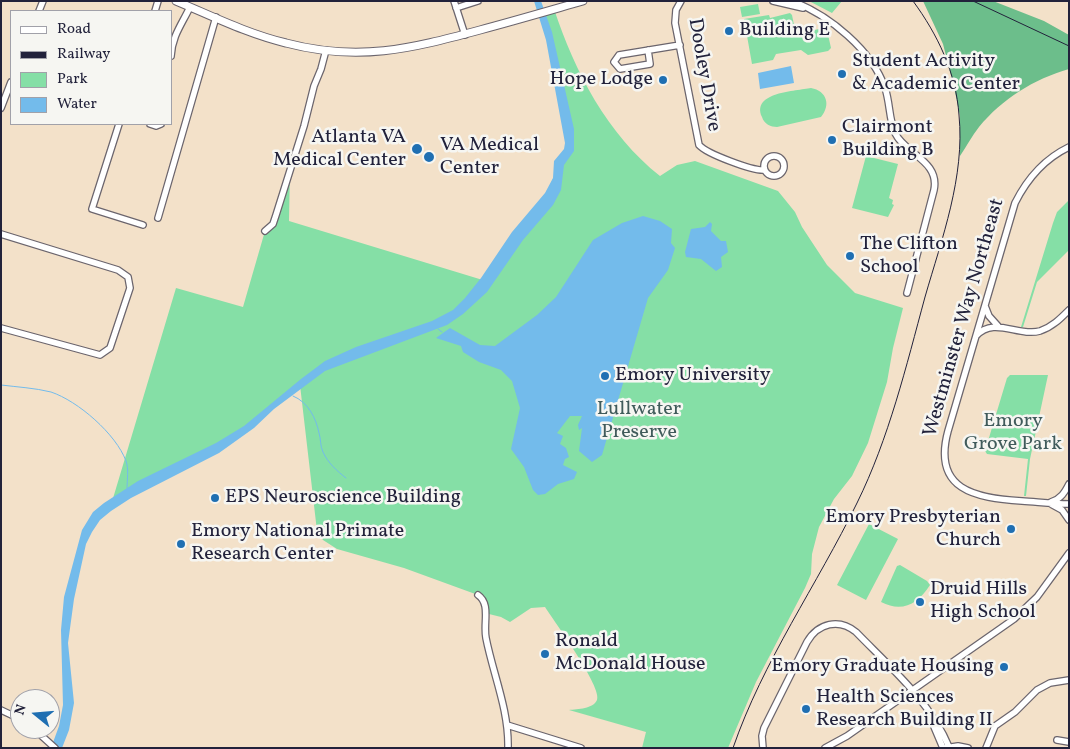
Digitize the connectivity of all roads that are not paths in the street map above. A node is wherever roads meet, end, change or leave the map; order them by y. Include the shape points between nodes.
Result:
1 (176, 1) edge
2 (454, 1) edge
3 (478, 1) edge
4 (582, 1) edge
5 (681, 1) edge
6 (773, 1) edge
7 (792, 1) edge
8 (190, 7) junction
9 (456, 8) junction
10 (810, 10) junction
11 (216, 17) junction
12 (465, 35) junction
13 (172, 42) edge
14 (680, 45) junction
15 (326, 50) junction
16 (648, 50) junction
17 (10, 84) edge
18 (2, 104) edge
19 (119, 125) edge
20 (1069, 148) edge
21 (764, 170) dead end
22 (158, 218) dead end
23 (143, 225) dead end
24 (265, 230) dead end
25 (1, 234) edge
26 (907, 293) dead end
27 (985, 304) junction
28 (1069, 310) edge
29 (998, 326) junction
30 (1, 328) edge
31 (974, 340) junction
32 (1069, 484) edge
33 (1047, 503) junction
34 (1069, 504) edge
35 (1069, 520) edge
36 (1069, 553) edge
37 (1069, 563) edge
38 (1061, 565) junction
39 (478, 595) dead end
40 (1069, 680) edge
41 (912, 689) junction
42 (507, 725) junction
43 (46, 739) edge
44 (1057, 740) dead end
45 (1069, 742) edge
46 (946, 747) edge
47 (55, 748) edge
48 (508, 748) edge
49 (581, 748) edge
50 (763, 748) edge
51 (825, 748) edge
52 (968, 748) edge
53 (986, 748) edge

1 - 8 main road
2 - 9 street
3 - 9 street
4 - 12 main road
5 - 14 street, Dooley Drive via 675,17
6 - 10 street
7 - 10 street
8 - 11 main road
8 - 13 street
9 - 12 street
10 - 26 street via 840,30 866,54 885,87 895,134 934,174 933,196
11 - 15 main road via 278,41
11 - 22 street
12 - 15 main road via 393,51 351,53
14 - 16 street
14 - 21 street, Dooley Drive via 699,145 709,153
15 - 24 street via 276,216 273,224
16 - 16 street via 650,64 620,69 614,62 619,55
17 - 18 street
19 - 23 street via 92,209
20 - 27 street, Westminster Way Northeast via 1039,168 1018,196
25 - 30 street via 118,270 126,275 130,284 110,348 100,355
27 - 29 street via 989,316
27 - 31 street, Westminster Way Northeast
28 - 29 street via 1038,332
29 - 31 street via 983,330
31 - 33 street, Westminster Way Northeast via 945,441 943,455 946,468 955,482 967,491 996,498
32 - 33 street via 1061,497
33 - 34 street, Westminster Way Northeast
33 - 35 street, Westminster Way Northeast via 1062,510
36 - 38 street
37 - 38 street
38 - 41 street via 1037,597 1014,619
39 - 42 street via 485,602 486,637
40 - 53 street via 1050,683 1037,690 995,726
41 - 46 street via 934,717
41 - 50 street via 853,630 836,623 824,626 809,638 779,696 764,728
41 - 51 street via 848,736
42 - 48 street
42 - 49 street
43 - 47 street
44 - 45 street
46 - 52 street

